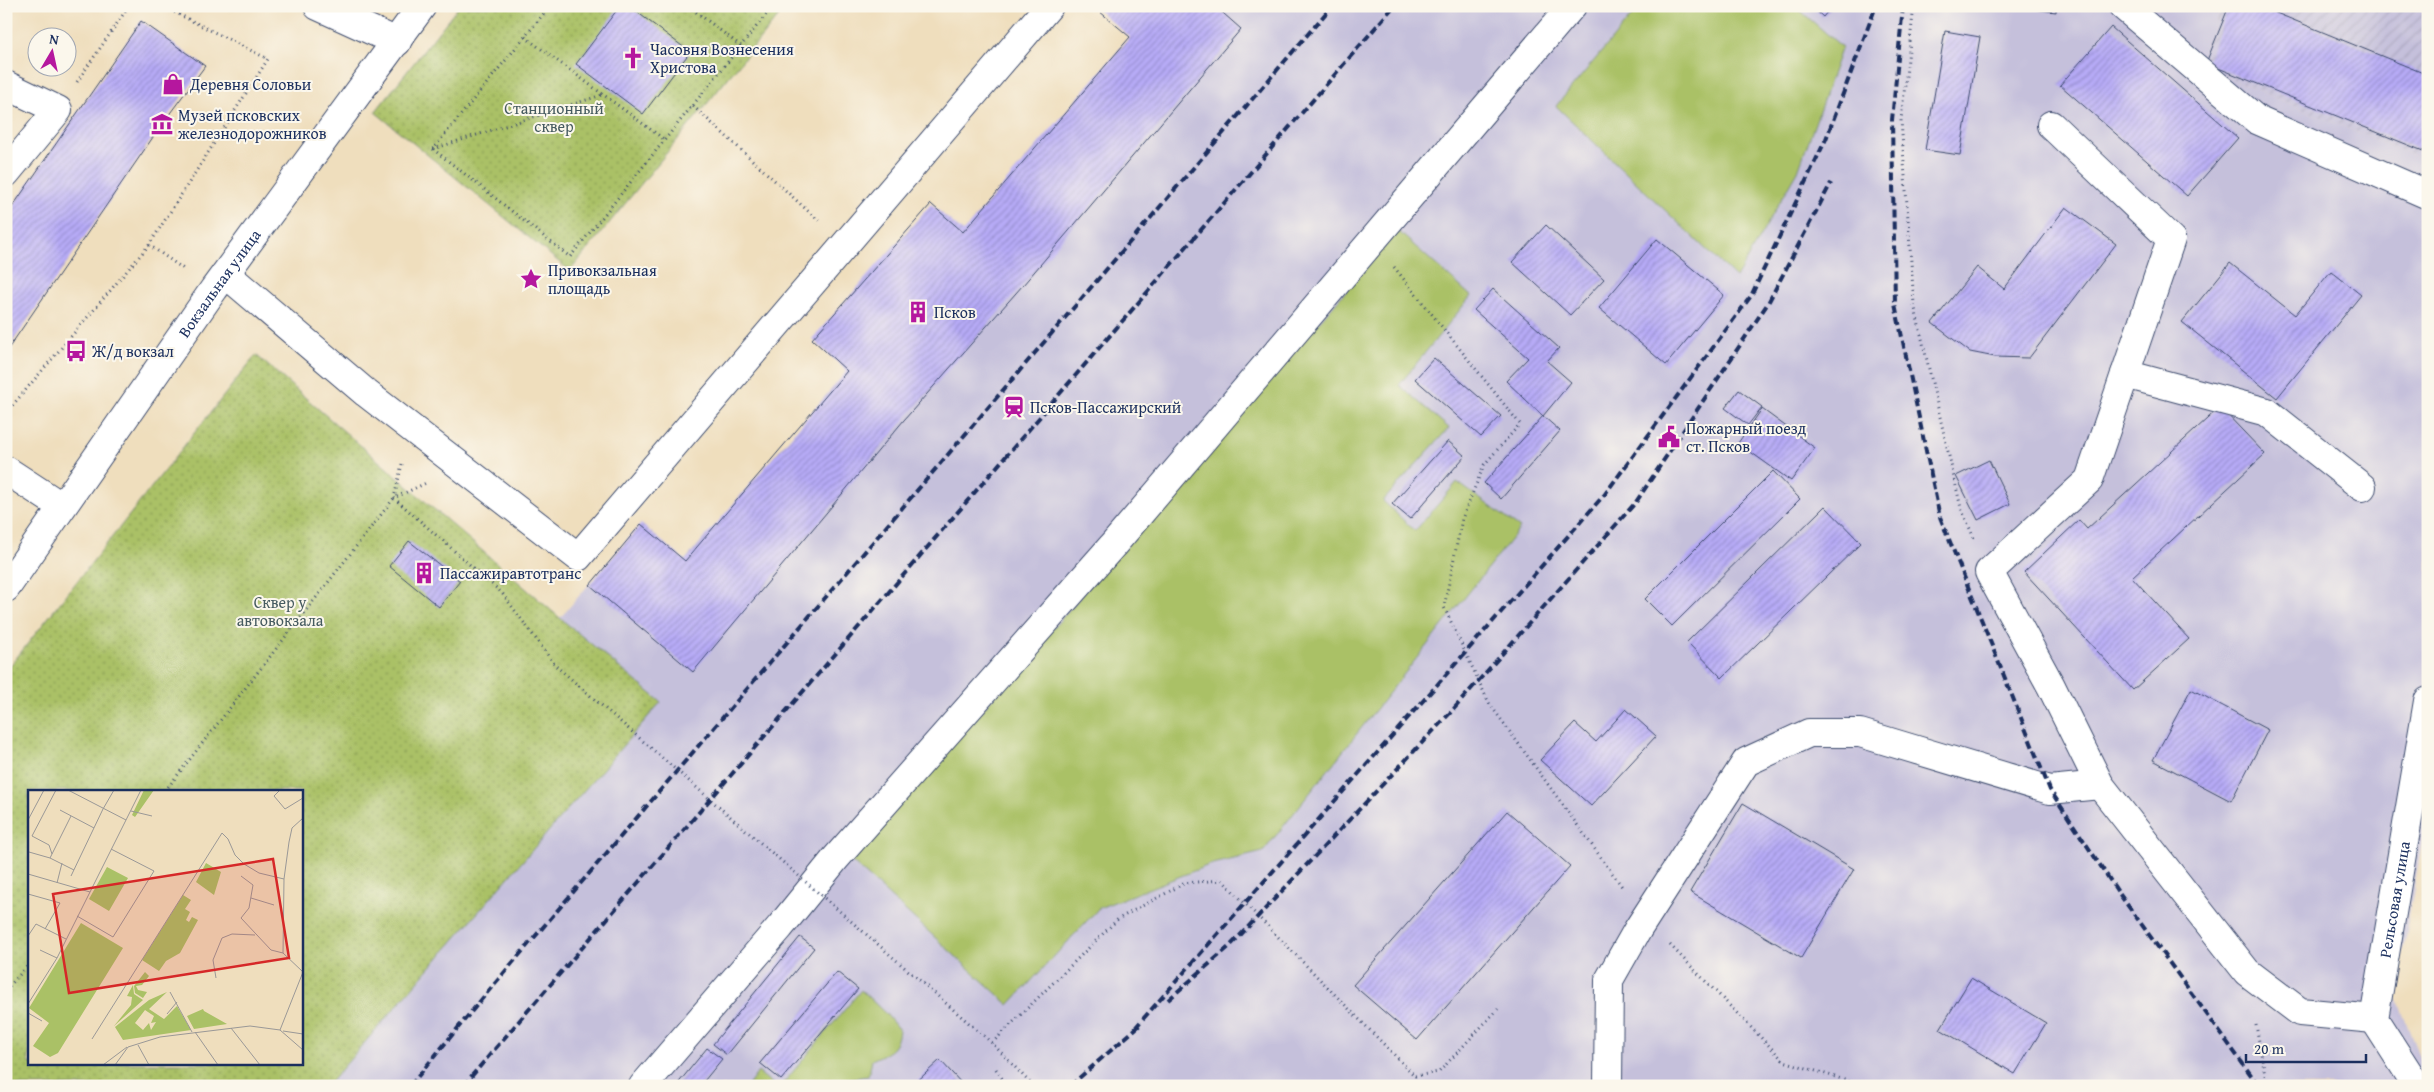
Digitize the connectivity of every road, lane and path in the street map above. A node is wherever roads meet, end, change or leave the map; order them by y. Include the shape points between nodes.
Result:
1 (129, 6) edge
2 (162, 6) edge
3 (318, 6) edge
4 (422, 6) edge
5 (550, 6) edge
6 (688, 6) edge
7 (773, 6) edge
8 (1049, 6) edge
9 (1572, 6) edge
10 (1914, 6) edge
11 (2123, 6) edge
12 (525, 37) junction
13 (397, 42) junction
14 (741, 46) junction
15 (6, 85) edge
16 (602, 95) junction
17 (693, 106) junction
18 (58, 110) junction
19 (2051, 125) dead end
20 (665, 140) junction
21 (433, 149) junction
22 (6, 173) edge
23 (2428, 195) edge
24 (1372, 241) junction
25 (844, 244) junction
26 (226, 274) junction
27 (2125, 374) junction
28 (6, 413) edge
29 (6, 470) edge
30 (429, 482) dead end
31 (2362, 487) dead end
32 (394, 498) junction
33 (61, 506) junction
34 (1989, 572) junction
35 (6, 588) edge
36 (2428, 701) edge
37 (2100, 785) junction
38 (166, 790) edge
39 (1644, 919) junction
40 (28, 965) edge
41 (2247, 972) junction
42 (6, 990) edge
43 (1498, 1009) dead end
44 (2374, 1019) junction
45 (992, 1043) junction
46 (996, 1069) dead end
47 (643, 1086) edge
48 (1007, 1086) edge
49 (1033, 1086) edge
50 (1608, 1086) edge
51 (1864, 1086) edge
52 (2267, 1086) edge
53 (2417, 1086) edge

1 - 18 path
2 - 28 path via 268,59 149,245
3 - 13 main road
4 - 13 main road, Вокзальная улица
5 - 12 path
6 - 14 path
7 - 14 path
8 - 25 main road
9 - 24 main road
10 - 34 path via 1901,120 1914,304 1961,508
11 - 23 main road via 2257,120
12 - 16 path
12 - 21 path
13 - 26 main road, Вокзальная улица
14 - 17 path
15 - 18 main road
16 - 20 path
16 - 21 path
17 - 20 path
17 - 25 path
18 - 22 main road
19 - 27 main road via 2171,239
20 - 21 path via 570,257
24 - 39 path via 1520,424 1484,465 1469,501 1462,519 1444,607 1489,703
24 - 47 main road via 1114,544 836,858
25 - 26 main road via 578,557 366,393
26 - 33 main road, Вокзальная улица
27 - 31 main road via 2267,412
27 - 34 main road via 2089,480
29 - 33 main road
30 - 32 path
32 - 38 path
32 - 45 path, bridge via 502,593 556,666
33 - 35 main road, Вокзальная улица
34 - 37 main road
36 - 44 main road, Рельсовая улица
37 - 39 main road via 2050,790 1860,733 1809,733 1746,762
37 - 41 main road
39 - 50 main road via 1609,980
39 - 51 path via 1784,1061
40 - 42 path
41 - 44 main road via 2300,1012
41 - 52 path
43 - 45 path via 1439,1072 1415,1076 1222,880 1185,883 1118,919
44 - 53 main road
45 - 49 path, bridge
46 - 48 path

